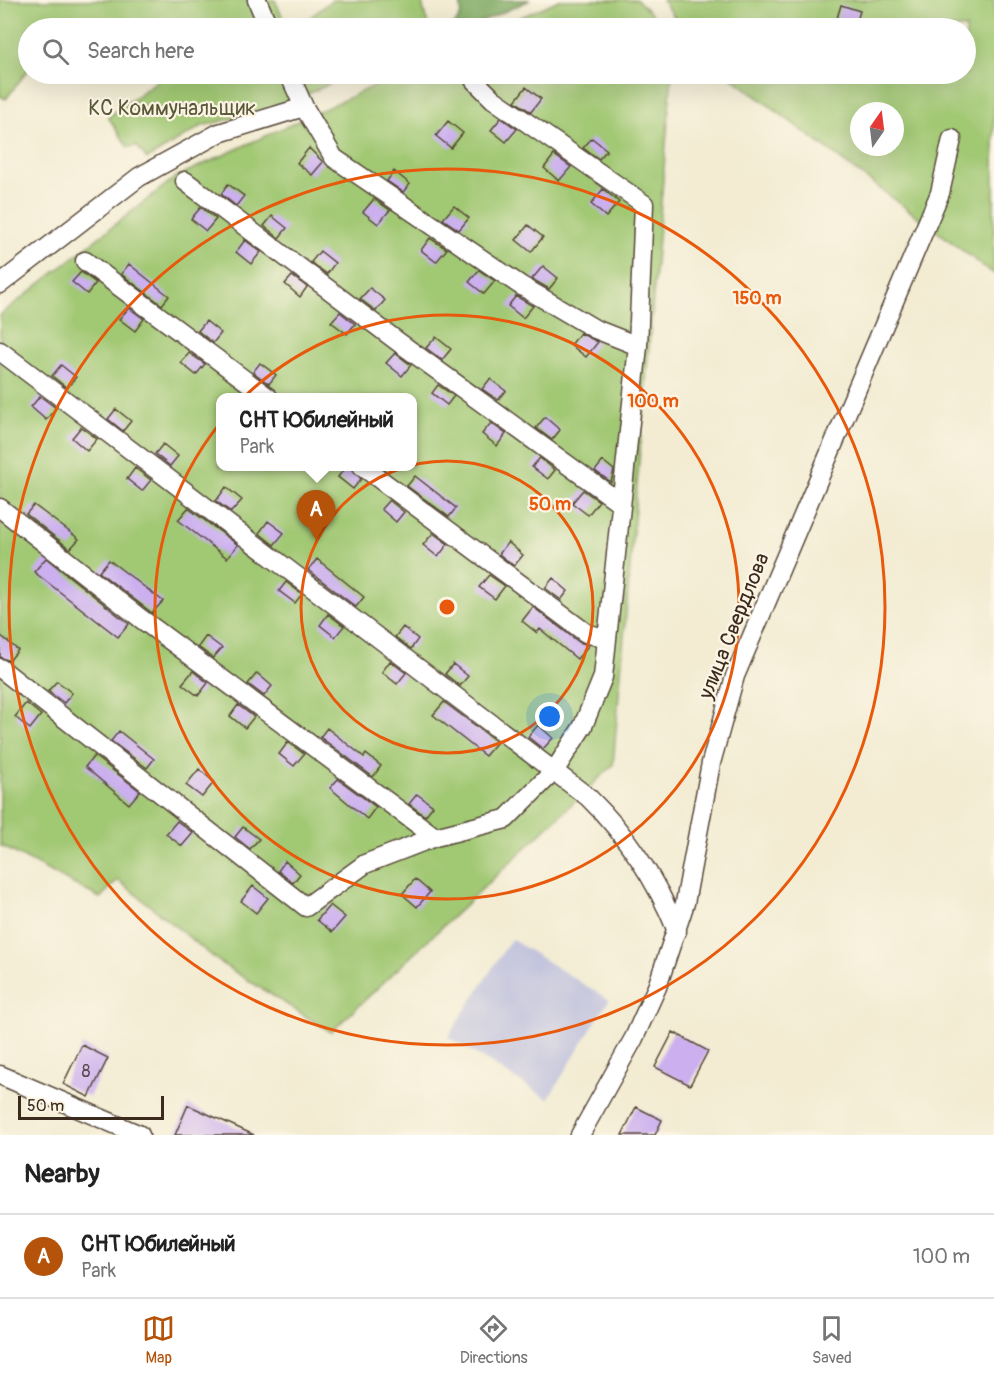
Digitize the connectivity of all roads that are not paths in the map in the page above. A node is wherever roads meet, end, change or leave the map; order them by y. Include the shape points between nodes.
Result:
1 (256, 0) edge
2 (264, 18) edge
3 (294, 84) edge
4 (478, 84) edge
5 (304, 107) junction
6 (952, 139) dead end
7 (185, 181) dead end
8 (86, 261) dead end
9 (0, 284) edge
10 (638, 346) junction
11 (0, 351) edge
12 (262, 393) edge
13 (369, 471) edge
14 (619, 502) junction
15 (0, 508) edge
16 (607, 639) junction
17 (0, 668) edge
18 (555, 770) junction
19 (435, 837) junction
20 (677, 931) junction
21 (0, 1074) edge
22 (140, 1135) edge
23 (580, 1135) edge

1 - 2 street
3 - 5 street
4 - 10 street via 493,99 644,204
5 - 9 street via 219,133 139,177
5 - 10 street via 334,158 520,285 595,329
6 - 20 street, улица Свердлова via 940,193 735,676 713,753 694,864
7 - 14 street
8 - 12 street
10 - 14 street
11 - 18 street
13 - 16 street via 586,633
14 - 16 street
15 - 19 street via 140,618
16 - 18 street via 603,677 583,726
17 - 19 street via 306,908 365,864
18 - 19 street via 506,819
18 - 20 street via 588,797 634,847
20 - 23 street, улица Свердлова via 634,1038
21 - 22 street

